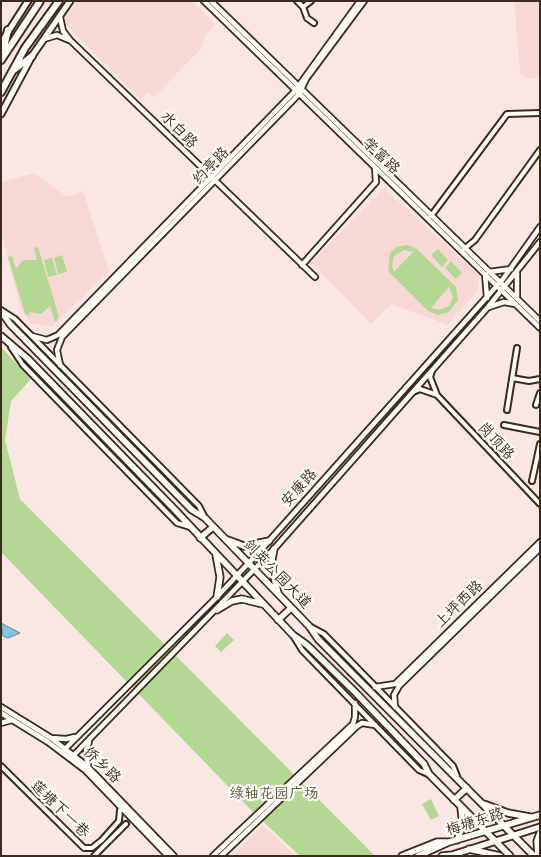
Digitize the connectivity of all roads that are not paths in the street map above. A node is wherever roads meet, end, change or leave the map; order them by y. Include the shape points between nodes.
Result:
1 (28, 1) edge
2 (40, 1) edge
3 (59, 1) edge
4 (70, 1) edge
5 (204, 1) edge
6 (210, 1) edge
7 (297, 1) edge
8 (311, 1) edge
9 (360, 1) edge
10 (364, 1) edge
11 (303, 7) junction
12 (60, 17) junction
13 (314, 23) dead end
14 (8, 30) junction
15 (44, 39) junction
16 (70, 40) junction
17 (1, 43) edge
18 (32, 56) junction
19 (1, 59) edge
20 (10, 74) junction
21 (298, 91) junction
22 (1, 92) edge
23 (540, 113) edge
24 (1, 114) edge
25 (540, 150) edge
26 (375, 168) junction
27 (212, 180) junction
28 (376, 182) junction
29 (390, 182) junction
30 (431, 216) junction
31 (540, 227) edge
32 (540, 242) edge
33 (464, 249) junction
34 (302, 265) junction
35 (512, 269) junction
36 (486, 273) junction
37 (517, 273) junction
38 (315, 277) dead end
39 (497, 286) junction
40 (503, 289) junction
41 (487, 298) junction
42 (518, 298) junction
43 (516, 304) junction
44 (488, 307) junction
45 (1, 310) edge
46 (470, 316) junction
47 (476, 321) junction
48 (540, 321) edge
49 (540, 328) edge
50 (1, 336) edge
51 (32, 336) junction
52 (60, 336) junction
53 (12, 347) junction
54 (517, 348) dead end
55 (60, 364) junction
56 (433, 369) junction
57 (512, 378) junction
58 (540, 379) edge
59 (68, 383) junction
60 (59, 391) junction
61 (412, 392) junction
62 (540, 393) edge
63 (436, 395) junction
64 (536, 404) dead end
65 (507, 410) dead end
66 (504, 425) dead end
67 (540, 432) edge
68 (540, 444) edge
69 (532, 481) dead end
70 (540, 504) edge
71 (205, 518) junction
72 (213, 526) junction
73 (191, 528) junction
74 (200, 538) junction
75 (225, 539) junction
76 (269, 541) junction
77 (540, 542) edge
78 (540, 548) edge
79 (274, 550) junction
80 (216, 555) junction
81 (248, 563) junction
82 (255, 570) junction
83 (236, 576) junction
84 (243, 583) junction
85 (279, 595) junction
86 (217, 597) junction
87 (262, 604) junction
88 (291, 608) junction
89 (217, 610) junction
90 (278, 620) junction
91 (309, 626) junction
92 (293, 635) junction
93 (397, 685) junction
94 (375, 687) junction
95 (355, 703) junction
96 (395, 707) junction
97 (1, 708) edge
98 (1, 713) edge
99 (13, 720) junction
100 (1, 723) edge
101 (355, 725) junction
102 (375, 725) junction
103 (87, 727) junction
104 (94, 734) junction
105 (79, 735) junction
106 (51, 738) junction
107 (90, 739) junction
108 (64, 750) junction
109 (72, 756) junction
110 (1, 766) edge
111 (88, 767) junction
112 (429, 774) junction
113 (458, 778) junction
114 (467, 788) junction
115 (454, 800) junction
116 (481, 803) junction
117 (460, 806) junction
118 (120, 810) dead end
119 (540, 815) edge
120 (532, 817) junction
121 (126, 824) dead end
122 (504, 826) junction
123 (540, 827) edge
124 (485, 831) junction
125 (540, 834) edge
126 (513, 835) junction
127 (457, 840) junction
128 (494, 840) junction
129 (449, 842) junction
130 (467, 849) junction
131 (451, 855) edge
132 (94, 856) edge
133 (168, 856) edge
134 (174, 856) edge
135 (214, 856) edge
136 (221, 856) edge
137 (402, 856) edge
138 (418, 856) edge
139 (442, 856) edge
140 (500, 856) edge
141 (510, 856) edge
142 (534, 856) edge
143 (538, 856) edge

1 - 14 main road
2 - 19 highway
3 - 20 highway
4 - 12 main road
5 - 21 street, 学富路
6 - 21 street, 学富路
7 - 11 street
8 - 11 street
9 - 21 street, 约亭路
10 - 21 street, 约亭路
11 - 13 street via 307,18
12 - 15 main road
12 - 16 street via 63,31
14 - 17 main road
14 - 19 highway
15 - 16 street via 56,34
15 - 18 main road
16 - 27 street, 水白路
18 - 20 highway
18 - 24 main road
20 - 22 highway
21 - 26 street, 学富路
21 - 27 street, 约亭路
21 - 30 street, 学富路
23 - 30 street via 507,114
25 - 33 street via 475,240
26 - 28 street
26 - 29 street, 学富路
27 - 34 street, 水白路
27 - 52 street, 约亭路
28 - 29 street
28 - 34 street
29 - 36 street, 学富路
30 - 33 street, 学富路
31 - 35 street, 安康路
32 - 37 street, 安康路
33 - 36 street, 学富路
34 - 38 street, 水白路
35 - 36 street
35 - 39 street, 安康路
36 - 39 street, 学富路
36 - 40 street, 学富路
36 - 41 street
37 - 40 street, 安康路
37 - 42 street
39 - 40 street, 学富路
39 - 41 street, 安康路
40 - 42 street, 学富路
40 - 43 street, 学富路
40 - 44 street, 安康路
41 - 46 street, 安康路
42 - 48 street, 学富路
43 - 44 street via 504,302
43 - 49 street, 学富路
44 - 47 street, 安康路
45 - 51 street
45 - 59 main road, 剑英公园大道 via 10,324
46 - 47 street
46 - 76 street, 安康路
47 - 56 street, 安康路
50 - 53 main road, 剑英公园大道
51 - 52 street via 47,340
51 - 55 street
52 - 55 street via 57,350
53 - 60 main road, 剑英公园大道
53 - 73 street via 23,365 170,516
54 - 57 street
55 - 71 street via 199,506
56 - 61 street, 安康路
56 - 63 street via 430,377
57 - 58 street
57 - 65 street
59 - 60 main road
59 - 71 main road, 剑英公园大道 via 192,510
60 - 73 main road, 剑英公园大道
61 - 63 street via 420,389
61 - 79 street, 安康路
62 - 64 street
63 - 70 street, 岗顶路
66 - 67 street
68 - 69 street
71 - 72 main road, 剑英公园大道
72 - 74 main road
72 - 75 main road, 剑英公园大道
73 - 74 main road, 剑英公园大道
74 - 80 main road, 剑英公园大道
75 - 76 main road via 244,546
75 - 81 main road, 剑英公园大道
76 - 81 street, 安康路
77 - 93 street, 上坪西路
78 - 93 street, 上坪西路
79 - 82 street, 安康路
79 - 85 main road via 272,569
80 - 83 main road, 剑英公园大道
80 - 86 main road via 220,577
81 - 82 main road, 剑英公园大道
81 - 83 street, 安康路
82 - 84 street, 安康路
82 - 85 main road, 剑英公园大道
83 - 84 main road, 剑英公园大道
83 - 86 street, 安康路
84 - 87 main road, 剑英公园大道
84 - 89 street, 安康路
85 - 88 main road, 剑英公园大道
86 - 103 street, 安康路
87 - 89 main road via 242,599
87 - 90 main road, 剑英公园大道
88 - 90 main road
88 - 91 main road, 剑英公园大道
89 - 104 street, 安康路
90 - 92 main road, 剑英公园大道
91 - 94 street via 324,634
91 - 113 main road, 剑英公园大道 via 318,639
92 - 95 street via 302,650
92 - 112 main road, 剑英公园大道 via 355,692 424,764
93 - 94 street
93 - 96 street
94 - 96 street
95 - 101 street
95 - 102 street
96 - 113 street via 453,766
97 - 106 street, 侨乡路
98 - 99 street, 侨乡路
99 - 100 street
99 - 108 street, 侨乡路
101 - 102 street
101 - 135 street
101 - 136 street
102 - 112 street via 419,770
103 - 104 street
103 - 105 street, 安康路
104 - 107 street, 安康路
105 - 106 street via 66,739
105 - 108 street, 安康路
106 - 108 street, 侨乡路
107 - 109 street, 安康路
107 - 111 street via 86,755
108 - 109 street, 侨乡路
109 - 111 street, 侨乡路
109 - 133 street, 侨乡路
110 - 118 street, 莲塘下一巷 via 84,848 92,848 102,840 119,821
111 - 134 street, 侨乡路
112 - 115 main road, 剑英公园大道
113 - 114 main road, 剑英公园大道
114 - 115 main road
114 - 116 main road, 剑英公园大道
115 - 117 main road, 剑英公园大道
116 - 120 main road
116 - 122 main road, 剑英公园大道
117 - 124 main road, 剑英公园大道
117 - 127 main road via 463,826
119 - 120 main road, 梅塘东路
120 - 122 main road, 梅塘东路
121 - 132 street
122 - 124 main road, 梅塘东路
122 - 126 main road, 剑英公园大道
123 - 126 main road, 梅塘东路
124 - 127 main road, 梅塘东路
124 - 128 main road, 剑英公园大道
125 - 143 main road via 536,841
126 - 128 main road, 梅塘东路
126 - 142 main road, 剑英公园大道
127 - 129 main road, 梅塘东路
128 - 130 main road, 梅塘东路
128 - 141 main road, 剑英公园大道
129 - 137 main road via 437,842
129 - 138 main road, 梅塘东路
130 - 131 main road, 梅塘东路
130 - 140 main road
131 - 139 main road, 梅塘东路

